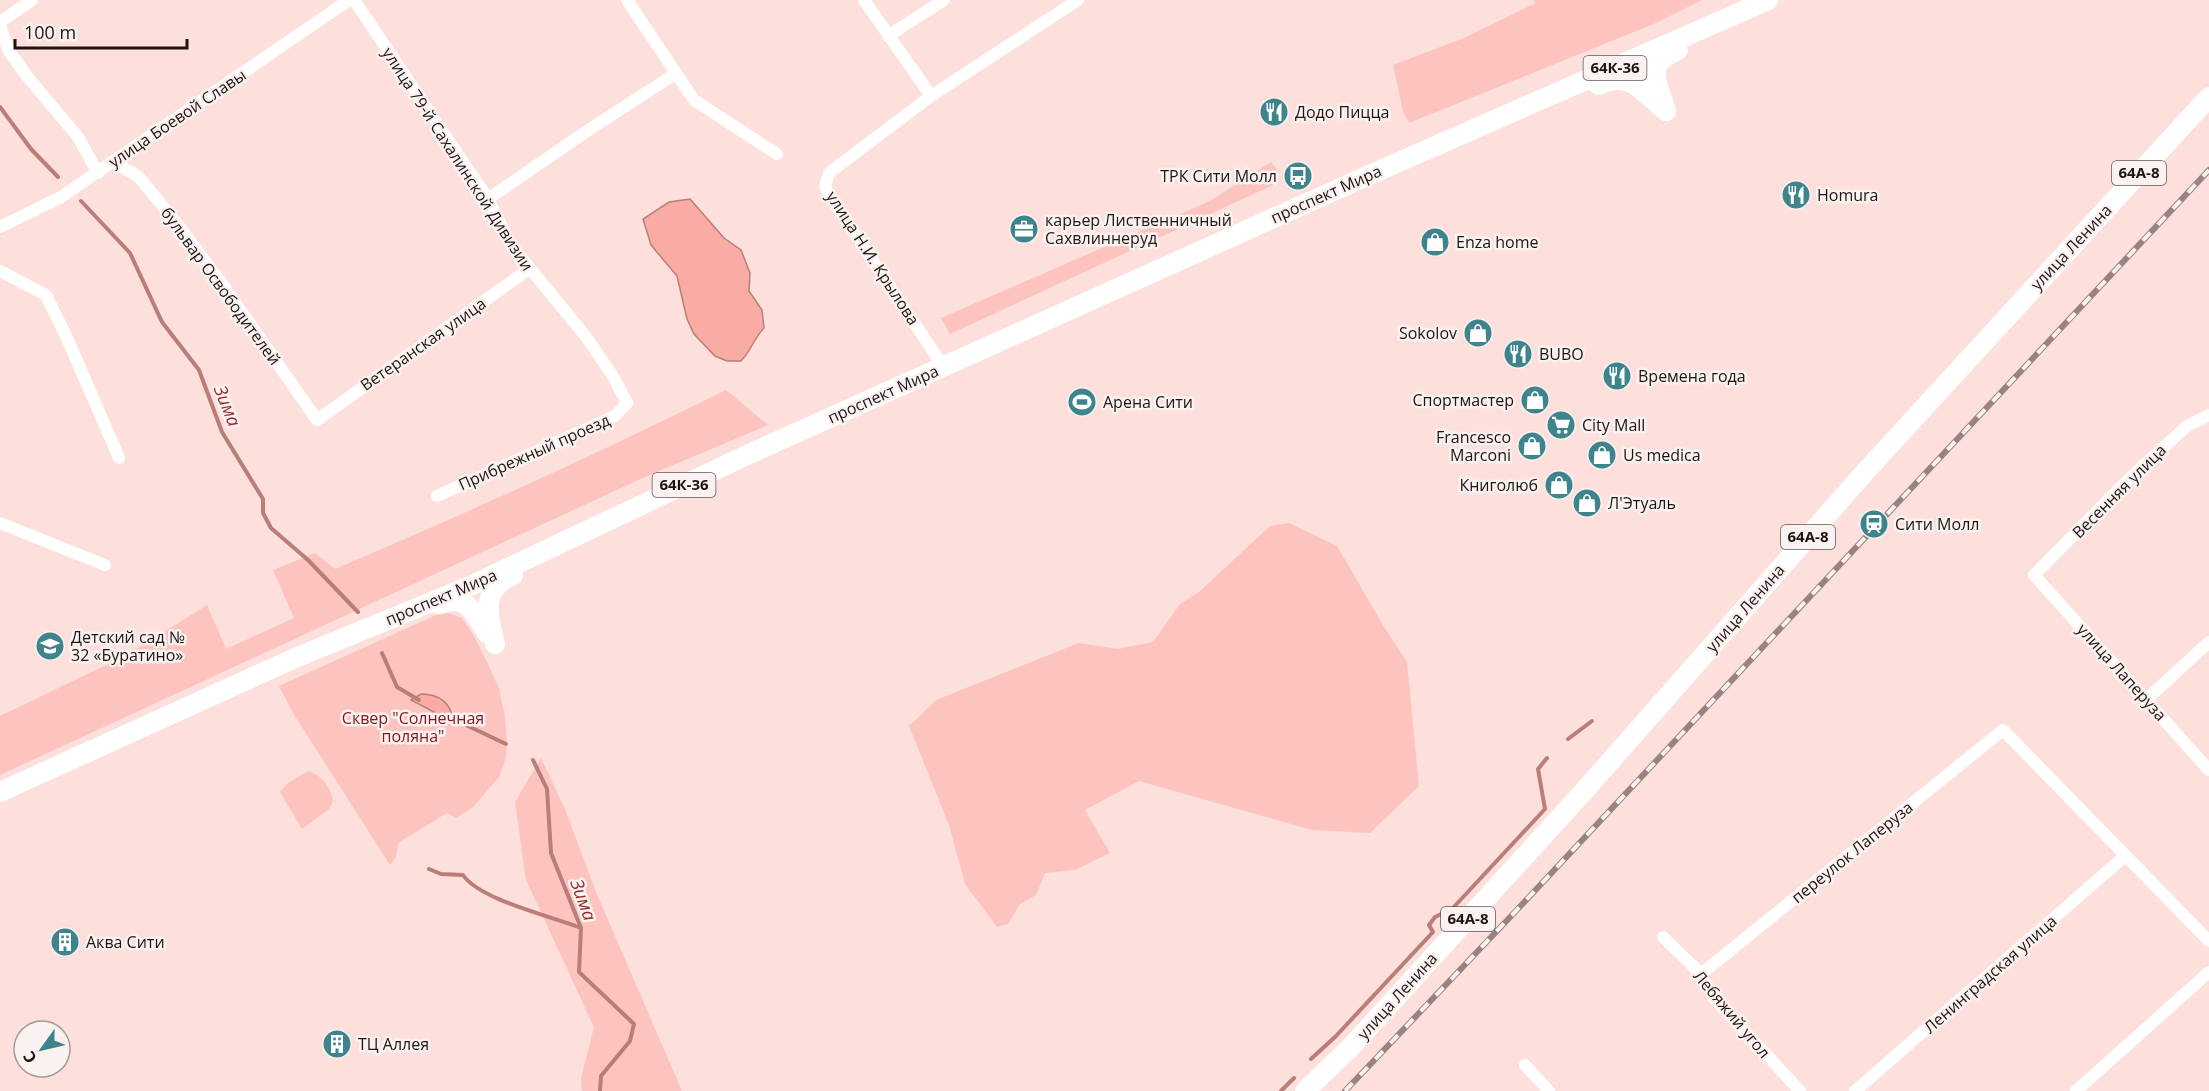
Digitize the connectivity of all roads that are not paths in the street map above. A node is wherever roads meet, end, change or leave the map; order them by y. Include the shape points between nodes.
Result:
1 (32, 0) edge
2 (349, 0) edge
3 (354, 0) edge
4 (627, 0) edge
5 (864, 0) edge
6 (944, 0) edge
7 (1078, 0) edge
8 (1768, 0) edge
9 (1719, 22) junction
10 (0, 23) edge
11 (888, 36) junction
12 (1632, 61) junction
13 (675, 74) junction
14 (931, 96) junction
15 (2209, 97) edge
16 (1543, 100) junction
17 (1667, 113) junction
18 (777, 154) dead end
19 (113, 162) junction
20 (98, 172) junction
21 (488, 199) junction
22 (0, 227) edge
23 (529, 269) junction
24 (0, 271) edge
25 (943, 366) junction
26 (627, 403) joint
27 (2209, 416) edge
28 (317, 420) joint
29 (118, 458) dead end
30 (437, 496) dead end
31 (0, 523) edge
32 (568, 540) junction
33 (105, 565) dead end
34 (2034, 575) joint
35 (468, 587) junction
36 (389, 619) junction
37 (2209, 642) edge
38 (495, 644) junction
39 (2146, 699) junction
40 (2209, 770) edge
41 (0, 792) edge
42 (2125, 856) junction
43 (1663, 937) dead end
44 (2209, 941) edge
45 (2209, 972) edge
46 (1701, 974) junction
47 (1525, 1065) dead end
48 (1305, 1091) edge
49 (1549, 1091) edge
50 (1800, 1091) edge
51 (1855, 1091) edge
52 (2076, 1091) edge

1 - 10 street
2 - 19 street, улица Боевой Славы
3 - 21 street, улица 79-й Сахалинской Дивизии
4 - 13 street
5 - 11 street
6 - 11 street
7 - 14 street
8 - 9 main road, проспект Мира / 64К-36
9 - 12 main road, проспект Мира / 64К-36
9 - 17 main road via 1699,40 1670,53 1656,66 1654,75
10 - 20 street via 9,51 78,137
11 - 14 street
12 - 16 main road, проспект Мира / 64К-36
12 - 17 main road
13 - 18 street via 694,100
13 - 21 street
14 - 25 street, улица Н.И. Крылова via 829,173 825,186
15 - 48 main road, улица Ленина / 64А-8 via 1872,464 1590,785 1350,1048
16 - 17 main road via 1626,80 1636,84
16 - 25 main road, проспект Мира / 64К-36
19 - 20 street, улица Боевой Славы
19 - 28 street, бульвар Освободителей via 138,176 179,226
20 - 22 street, улица Боевой Славы via 61,197
21 - 23 street, улица 79-й Сахалинской Дивизии via 511,245
23 - 26 street, улица 79-й Сахалинской Дивизии via 587,338
23 - 28 street, Ветеранская улица
24 - 29 street via 46,295
25 - 32 main road, проспект Мира / 64К-36
26 - 30 street, Прибрежный проезд via 615,416
27 - 34 street, Весенняя улица via 2187,426 2133,475
31 - 33 street
32 - 35 main road, проспект Мира / 64К-36
32 - 38 main road via 551,556 502,580 496,587 487,607
34 - 39 street, улица Лаперуза
35 - 36 main road, проспект Мира / 64К-36
35 - 38 main road
36 - 38 main road via 462,601
36 - 41 main road, проспект Мира / 64К-36
37 - 39 street
39 - 40 street, улица Лаперуза
42 - 44 street
42 - 46 street, переулок Лаперуза via 2003,730
42 - 51 street, Ленинградская улица
43 - 46 street, Лебяжий угол
45 - 52 street
46 - 50 street, Лебяжий угол via 1713,997
47 - 49 street

